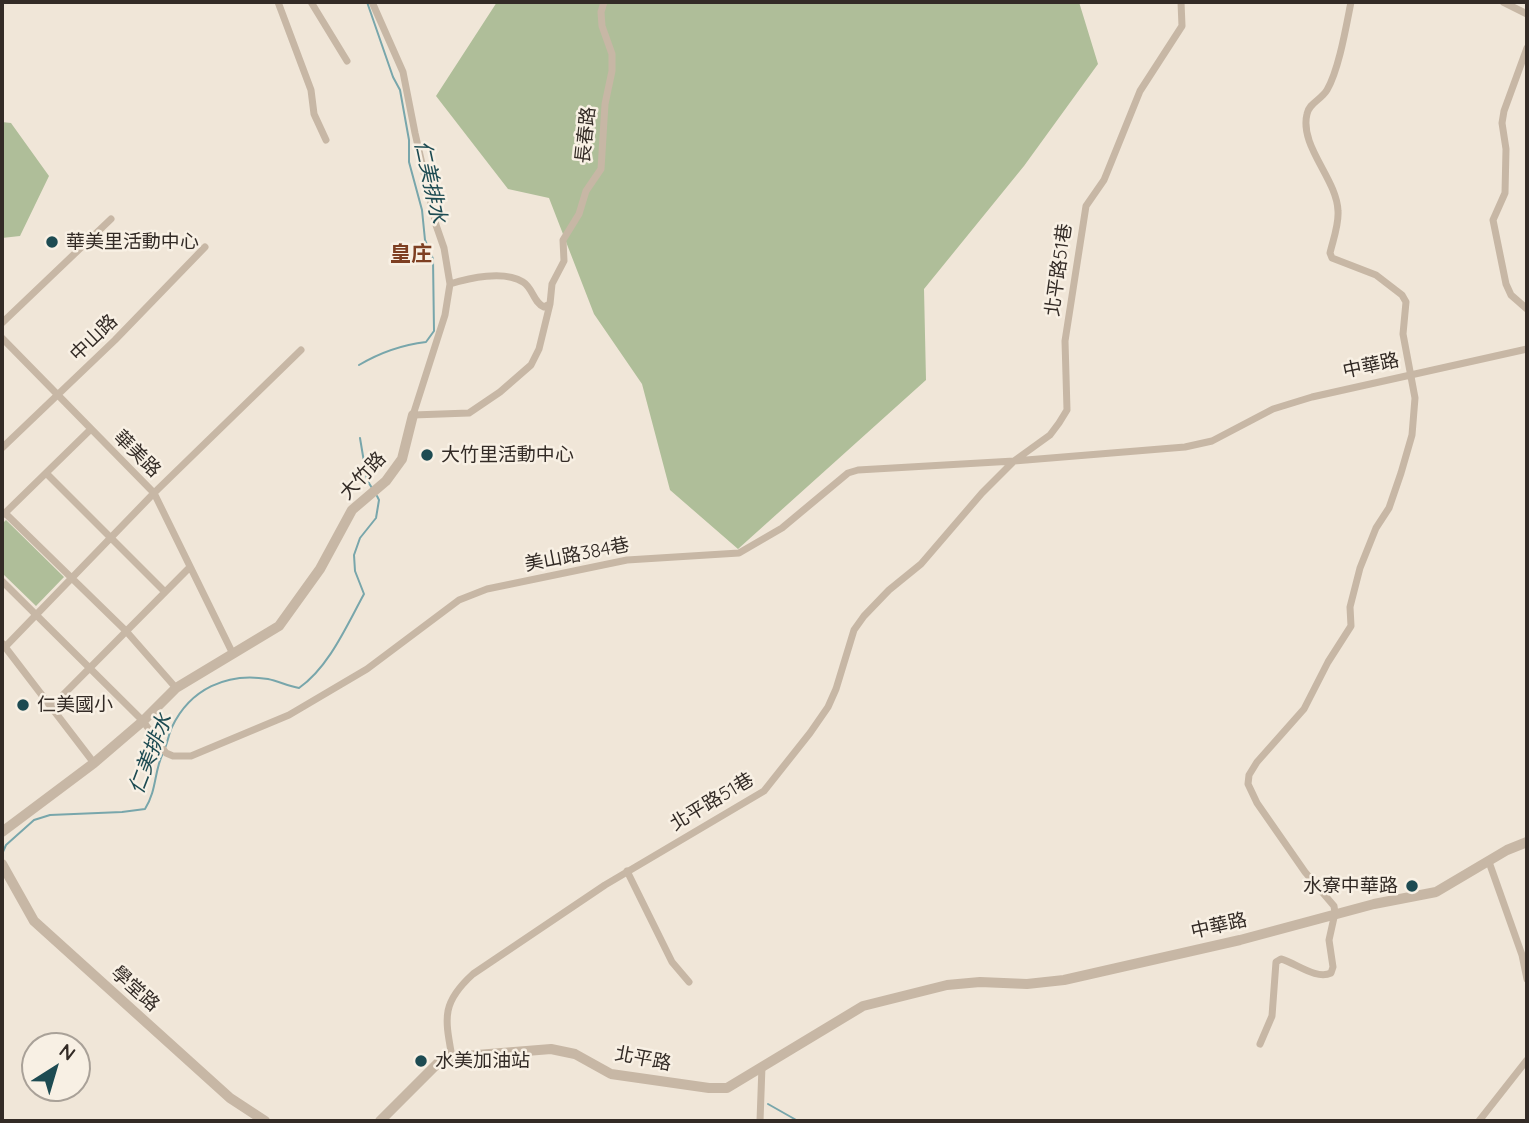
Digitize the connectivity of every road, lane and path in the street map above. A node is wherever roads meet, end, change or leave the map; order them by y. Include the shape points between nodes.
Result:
1 (278, 2) edge
2 (311, 2) edge
3 (372, 2) edge
4 (604, 2) edge
5 (1181, 2) edge
6 (1351, 2) edge
7 (1503, 2) edge
8 (1527, 14) edge
9 (1527, 48) edge
10 (347, 61) dead end
11 (326, 140) dead end
12 (111, 219) dead end
13 (205, 247) dead end
14 (450, 284) junction
15 (550, 304) junction
16 (1527, 309) edge
17 (2, 323) edge
18 (2, 338) edge
19 (1527, 349) edge
20 (301, 350) dead end
21 (1412, 376) junction
22 (57, 395) junction
23 (413, 415) junction
24 (91, 429) junction
25 (2, 448) edge
26 (1014, 461) junction
27 (47, 474) junction
28 (153, 493) junction
29 (3, 514) edge
30 (110, 538) junction
31 (190, 567) junction
32 (72, 577) junction
33 (2, 581) edge
34 (164, 591) junction
35 (37, 614) junction
36 (126, 631) junction
37 (3, 645) edge
38 (233, 654) junction
39 (90, 667) junction
40 (176, 688) junction
41 (51, 707) junction
42 (143, 721) junction
43 (94, 762) junction
44 (2, 832) edge
45 (1527, 842) edge
46 (1489, 862) junction
47 (2, 864) edge
48 (627, 871) junction
49 (1335, 913) junction
50 (1527, 979) edge
51 (689, 982) dead end
52 (905, 995) joint
53 (1260, 1044) dead end
54 (452, 1057) junction
55 (1527, 1060) edge
56 (762, 1066) junction
57 (265, 1121) edge
58 (380, 1121) edge
59 (760, 1121) edge
60 (1479, 1121) edge

1 - 11 street
2 - 10 street
3 - 14 street, 大竹路 via 403,72
4 - 15 street, 長春路 via 602,26 612,54 612,71 601,169 563,240 564,261 552,284
5 - 26 street, 北平路51巷 via 1182,26 1140,91 1108,172 1086,206 1065,341 1067,410 1050,435
6 - 21 street via 1331,81 1320,100 1311,105 1307,125 1338,211 1332,258 1376,275 1402,295 1406,302 1403,334
7 - 8 street
9 - 16 street via 1504,111 1506,185 1493,220 1506,284
12 - 17 street
13 - 22 street, 中山路
14 - 15 street via 476,276 512,278 523,282 538,304
14 - 23 street, 大竹路 via 445,315
15 - 23 street, 長春路 via 531,365 500,392 470,413
18 - 22 street, 華美路
19 - 21 street, 中華路
20 - 28 street
21 - 26 street, 中華路 via 1273,409 1212,441 1185,447
21 - 49 street via 1412,435 1389,508 1360,568 1350,607 1351,626 1304,709 1249,775 1257,803 1305,872 1331,900
22 - 24 street, 華美路
22 - 25 street, 中山路
23 - 38 street, 大竹路 via 402,459 352,510 288,616
24 - 27 street
24 - 28 street, 華美路
26 - 42 street, 美山路384巷 via 858,470 848,473 782,528 739,553 626,560 487,589 459,600 367,669 289,715 191,756 166,752
26 - 48 street, 北平路51巷 via 921,564 864,616 854,630 828,707 764,791
27 - 29 street
27 - 30 street
28 - 30 street
28 - 31 street, 華美路
29 - 32 street
30 - 32 street
30 - 34 street
31 - 34 street
31 - 38 street, 華美路
32 - 35 street
32 - 36 street
33 - 35 street
34 - 36 street
35 - 37 street
35 - 39 street
36 - 39 street
36 - 40 street
37 - 41 street
38 - 40 street, 大竹路
39 - 41 street
39 - 42 street
40 - 42 street, 大竹路
41 - 43 street
42 - 43 street, 大竹路
43 - 44 street, 大竹路
45 - 46 street, 中華路
46 - 49 street, 中華路 via 1436,892
46 - 50 street
47 - 57 street, 學堂路 via 34,922 230,1098
48 - 51 street via 672,962
48 - 54 street, 北平路51巷 via 459,986 446,1013
49 - 52 street, 中華路 via 1064,980 947,985
49 - 53 street via 1329,940 1331,973 1315,973 1281,959 1276,962 1272,1016
52 - 56 street, 北平路 via 863,1006
54 - 56 street, 北平路 via 551,1049 575,1054 611,1074 709,1088 727,1088
54 - 58 street via 439,1062
55 - 60 street
56 - 59 street

